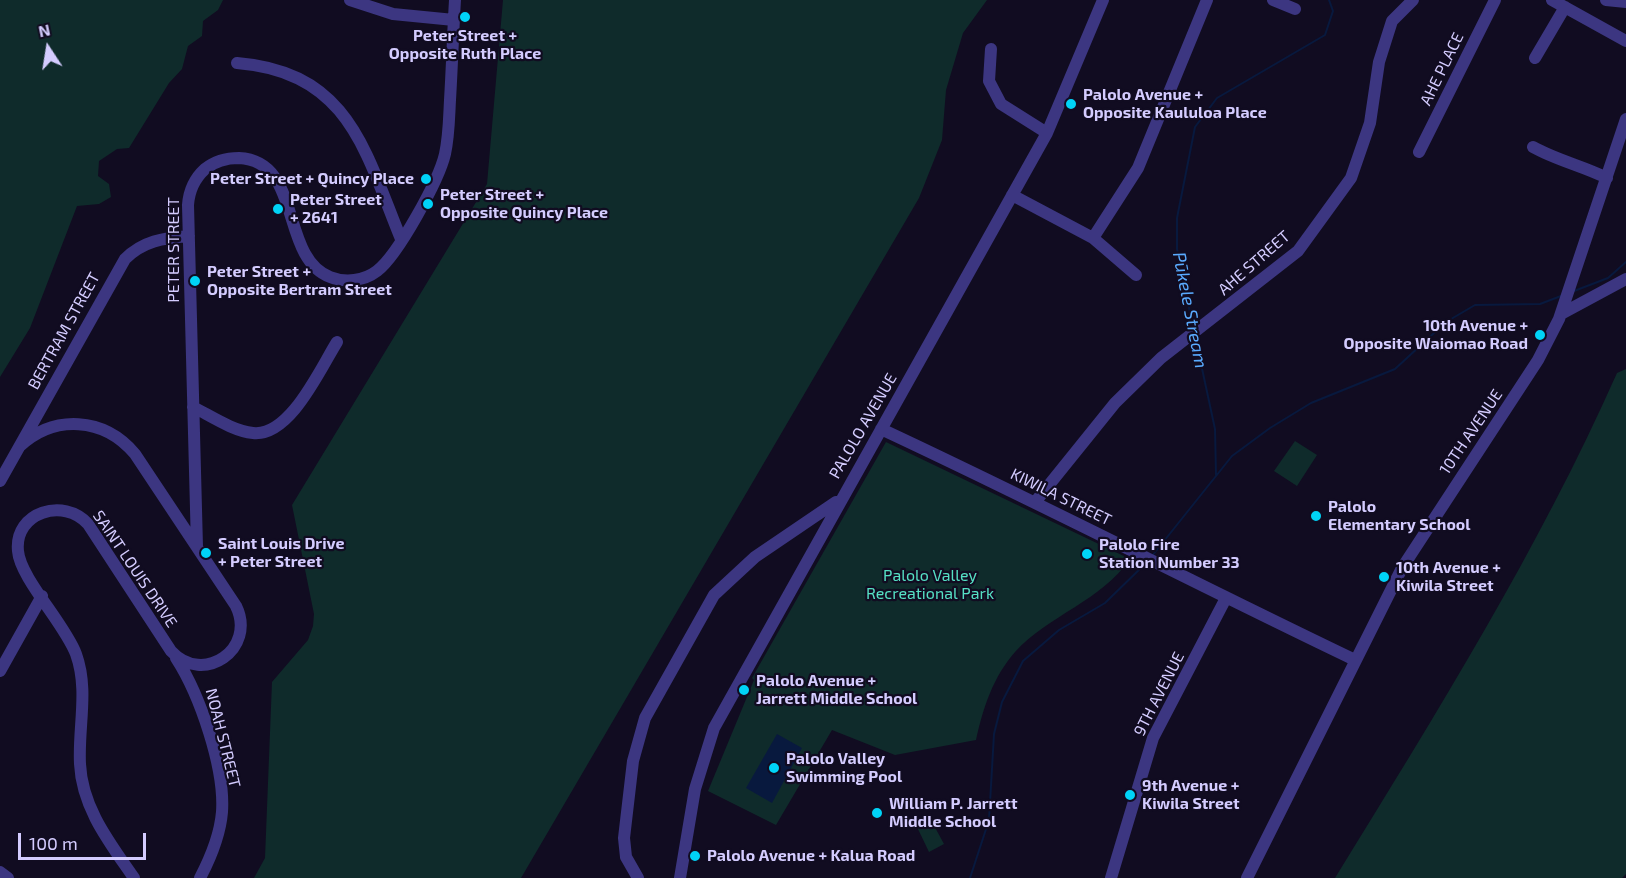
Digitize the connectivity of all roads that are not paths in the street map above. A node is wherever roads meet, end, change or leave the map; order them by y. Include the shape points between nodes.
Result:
1 (350, 0) edge
2 (455, 0) edge
3 (1103, 0) edge
4 (1207, 0) edge
5 (1273, 0) edge
6 (1413, 0) edge
7 (1495, 0) edge
8 (1552, 0) edge
9 (1606, 0) edge
10 (1626, 2) edge
11 (1565, 7) junction
12 (1294, 9) dead end
13 (454, 20) junction
14 (1626, 41) edge
15 (991, 49) dead end
16 (1535, 58) dead end
17 (237, 63) dead end
18 (1626, 119) edge
19 (1047, 133) junction
20 (1533, 147) dead end
21 (1419, 152) dead end
22 (1607, 178) junction
23 (1012, 195) junction
24 (189, 236) junction
25 (1094, 237) junction
26 (401, 239) junction
27 (1136, 275) dead end
28 (1626, 279) edge
29 (1572, 284) junction
30 (1590, 299) junction
31 (1561, 314) junction
32 (337, 342) dead end
33 (193, 407) junction
34 (881, 429) junction
35 (19, 447) junction
36 (0, 481) edge
37 (840, 500) junction
38 (1036, 501) junction
39 (197, 548) junction
40 (42, 596) junction
41 (1226, 598) junction
42 (168, 646) junction
43 (1354, 660) junction
44 (0, 671) edge
45 (0, 872) edge
46 (8, 878) edge
47 (134, 878) edge
48 (200, 878) edge
49 (638, 878) edge
50 (680, 878) edge
51 (1111, 878) edge
52 (1247, 878) edge

1 - 13 street via 393,14
2 - 13 street, PETER STREET
3 - 19 street, PALOLO AVENUE
4 - 25 street via 1138,168
5 - 12 street
6 - 38 street, AHE STREET via 1392,21 1379,62 1370,123 1352,178 1298,251 1161,358 1115,403
7 - 21 street, AHE PLACE
8 - 11 street
9 - 10 street
11 - 14 street
11 - 16 street
13 - 26 street, PETER STREET via 446,152 436,179
15 - 19 street via 989,81 1001,104
17 - 26 street via 293,76 318,90 339,109 361,141
18 - 22 street, 10TH AVENUE
19 - 23 street, PALOLO AVENUE
20 - 22 street
22 - 29 street, 10TH AVENUE
23 - 25 street
23 - 34 street, PALOLO AVENUE
24 - 26 street, PETER STREET via 188,205 193,184 214,163 236,158 258,163 275,177 305,254 325,274 345,281 366,277 383,265
24 - 33 street, PETER STREET
24 - 35 street, BERTRAM STREET via 156,240 139,247 124,260
25 - 27 street
28 - 30 street
29 - 30 street
29 - 31 street, 10TH AVENUE
30 - 31 street
31 - 43 street, 10TH AVENUE via 1538,360 1402,568
32 - 33 street via 289,418 273,429 250,433
33 - 39 street, PETER STREET
34 - 37 street, PALOLO AVENUE
34 - 38 street, KIWILA STREET
35 - 36 street, BERTRAM STREET
35 - 39 street, SAINT LOUIS DRIVE via 36,433 57,425 79,423 110,432 135,454
37 - 49 street via 755,557 714,595 645,718 633,761 624,838 626,857
37 - 50 street, PALOLO AVENUE via 714,728 695,789
38 - 41 street, KIWILA STREET
39 - 42 street, SAINT LOUIS DRIVE via 236,606 240,635 229,655 208,665 185,662
40 - 42 street, SAINT LOUIS DRIVE via 19,559 20,535 39,513 69,511 88,524
40 - 44 street
40 - 47 street, SAINT LOUIS DRIVE via 69,637 81,676 80,766 89,805
41 - 43 street, KIWILA STREET
41 - 51 street, 9TH AVENUE via 1153,738
42 - 48 street, NOAH STREET via 196,692 222,794 219,830
43 - 52 street, 10TH AVENUE
45 - 46 street

